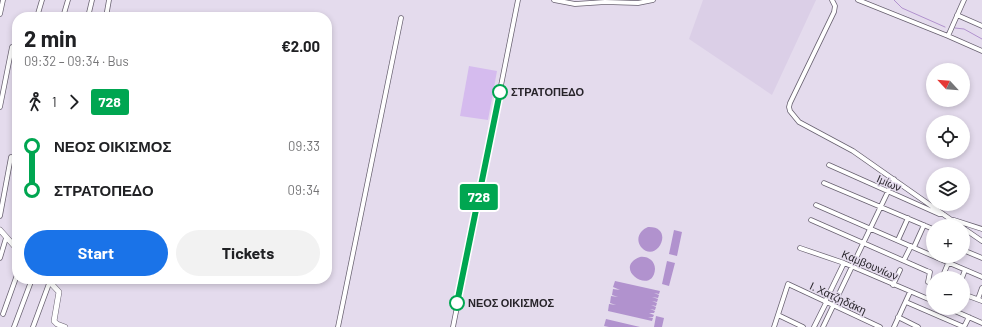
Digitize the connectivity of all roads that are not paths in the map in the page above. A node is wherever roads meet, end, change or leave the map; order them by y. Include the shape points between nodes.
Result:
1 (3, 0) edge
2 (42, 0) edge
3 (68, 0) edge
4 (92, 0) edge
5 (109, 0) edge
6 (518, 0) edge
7 (554, 0) edge
8 (653, 0) edge
9 (832, 0) edge
10 (858, 0) edge
11 (964, 0) edge
12 (39, 12) edge
13 (64, 12) edge
14 (89, 12) edge
15 (107, 12) edge
16 (0, 14) edge
17 (957, 15) junction
18 (401, 18) dead end
19 (982, 26) edge
20 (948, 36) junction
21 (12, 47) dead end
22 (982, 51) edge
23 (0, 74) edge
24 (5, 75) junction
25 (0, 107) edge
26 (11, 158) dead end
27 (829, 165) dead end
28 (894, 179) junction
29 (824, 183) dead end
30 (887, 192) junction
31 (816, 205) dead end
32 (880, 206) junction
33 (943, 214) junction
34 (0, 216) edge
35 (908, 218) junction
36 (950, 219) edge
37 (811, 220) dead end
38 (924, 225) joint
39 (970, 226) edge
40 (869, 229) junction
41 (0, 230) edge
42 (982, 230) edge
43 (970, 233) edge
44 (6, 238) junction
45 (898, 240) junction
46 (982, 241) edge
47 (863, 242) junction
48 (12, 244) edge
49 (912, 247) junction
50 (800, 248) dead end
51 (926, 253) edge
52 (970, 253) edge
53 (0, 258) edge
54 (982, 258) edge
55 (904, 260) junction
56 (844, 263) junction
57 (948, 263) joint
58 (853, 266) junction
59 (900, 270) dead end
60 (965, 270) joint
61 (928, 271) edge
62 (945, 271) edge
63 (982, 277) edge
64 (14, 284) edge
65 (30, 284) edge
66 (47, 284) edge
67 (52, 284) edge
68 (893, 285) junction
69 (982, 288) edge
70 (910, 292) junction
71 (970, 296) edge
72 (926, 298) edge
73 (980, 300) edge
74 (826, 302) junction
75 (906, 302) junction
76 (833, 306) junction
77 (926, 308) edge
78 (3, 314) dead end
79 (778, 315) junction
80 (942, 315) edge
81 (964, 315) edge
82 (898, 317) junction
83 (969, 317) junction
84 (982, 323) edge
85 (14, 327) edge
86 (33, 327) edge
87 (65, 327) edge
88 (338, 327) edge
89 (453, 327) edge
90 (774, 327) edge
91 (803, 327) edge
92 (814, 327) edge
93 (823, 327) edge
94 (880, 327) edge
95 (894, 327) edge
96 (918, 327) edge
97 (964, 327) edge

1 - 16 street
2 - 12 street
3 - 13 street
4 - 14 street
5 - 15 street
6 - 89 street
7 - 8 street via 575,4 638,3
9 - 28 street via 835,6 833,15 789,107 799,122 853,151
10 - 20 street
11 - 17 street
17 - 19 street
17 - 20 street
18 - 88 street
20 - 22 street
21 - 24 street
23 - 24 street
24 - 25 street
26 - 34 street
27 - 30 street, Ιμίων
28 - 30 street
28 - 33 street
29 - 32 street
30 - 32 street
30 - 33 street, Ιμίων
31 - 40 street
32 - 35 street
32 - 40 street
33 - 36 street
35 - 38 street
35 - 45 street
37 - 47 street
38 - 49 street
39 - 42 street
40 - 45 street
40 - 47 street
41 - 44 street
43 - 46 street
44 - 48 street
44 - 53 street
45 - 49 street
47 - 55 street
47 - 58 street
49 - 51 street
49 - 55 street
50 - 56 street, Καμβουνίων
52 - 54 street
55 - 61 street
56 - 58 street, Καμβουνίων
56 - 74 street
57 - 60 street
57 - 62 street
58 - 68 street, Καμβουνίων
58 - 76 street
59 - 68 street
60 - 63 street
64 - 78 street
65 - 85 street
66 - 86 street
67 - 87 street via 59,292 54,321
68 - 70 street, Καμβουνίων
69 - 73 street
70 - 72 street, Καμβουνίων
70 - 75 street
71 - 73 street
74 - 76 street, Ι. Χατζηδάκη
74 - 79 street, Ι. Χατζηδάκη via 788,284
74 - 92 street
75 - 77 street
75 - 82 street
76 - 93 street
76 - 94 street, Ι. Χατζηδάκη
79 - 90 street
79 - 91 street
80 - 97 street
81 - 83 street
82 - 95 street
82 - 96 street
83 - 84 street
83 - 97 street

